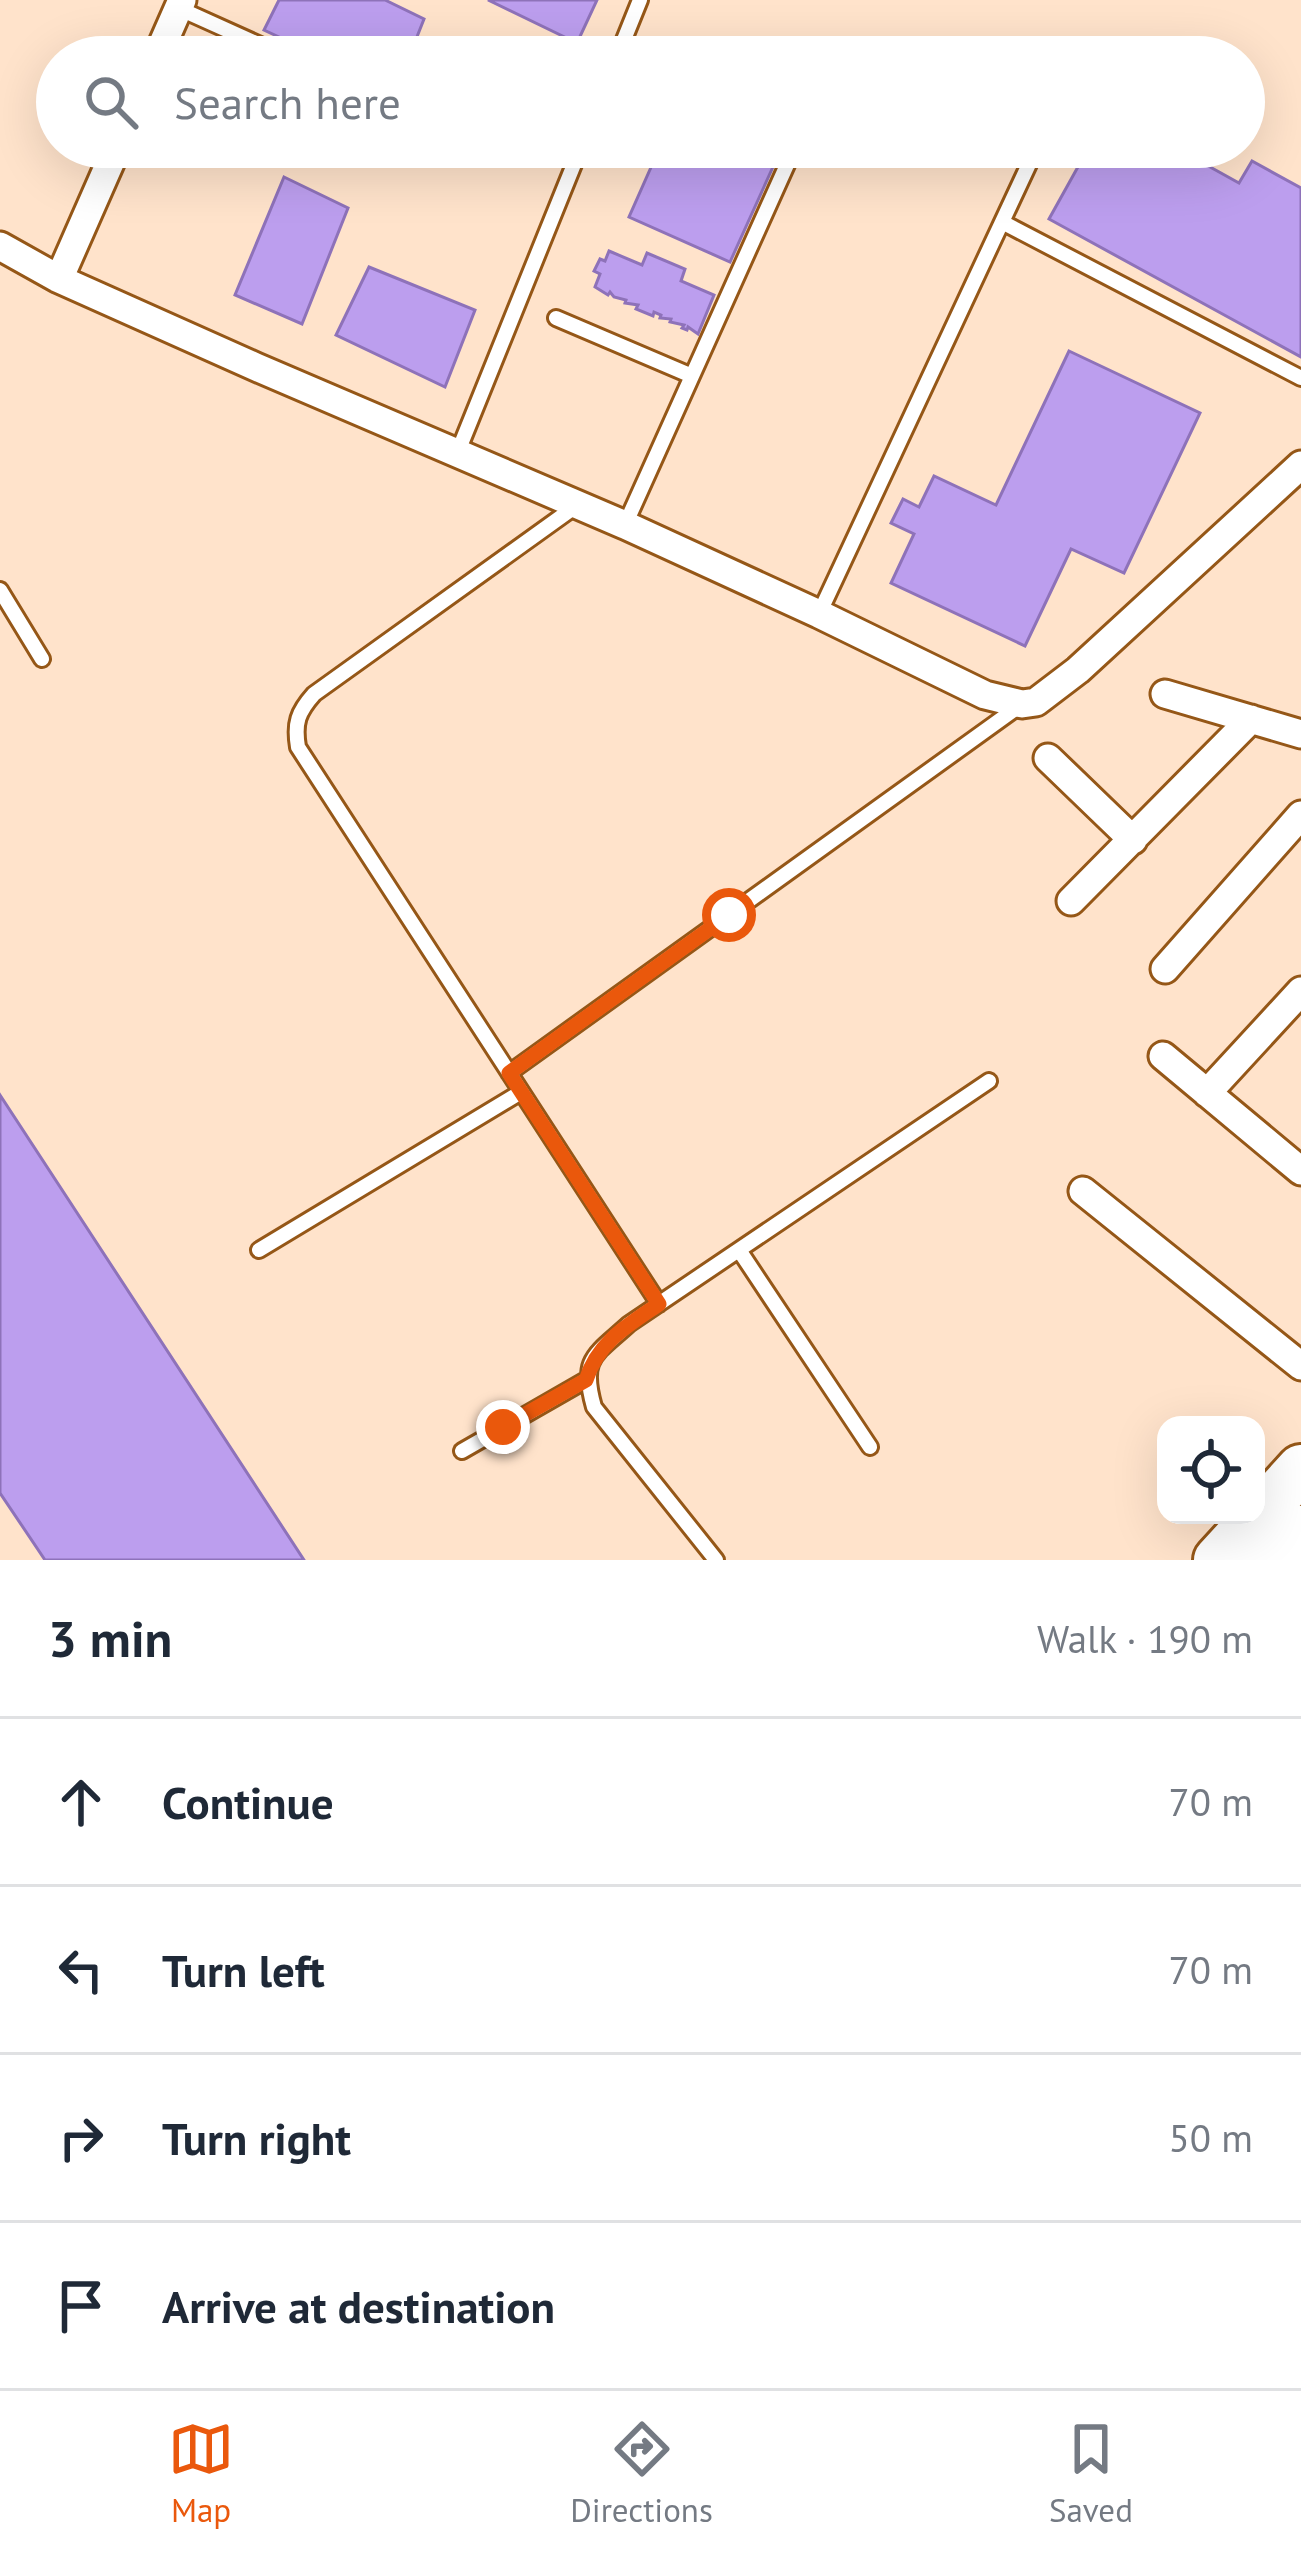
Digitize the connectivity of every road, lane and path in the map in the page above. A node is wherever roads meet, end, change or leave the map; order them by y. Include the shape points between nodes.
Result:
1 (640, 0) edge
2 (180, 4) edge
3 (166, 36) edge
4 (245, 36) edge
5 (625, 36) edge
6 (108, 168) edge
7 (573, 168) edge
8 (786, 168) edge
9 (1027, 168) edge
10 (1002, 222) junction
11 (0, 246) edge
12 (59, 279) junction
13 (556, 318) dead end
14 (692, 376) junction
15 (1301, 378) edge
16 (458, 454) junction
17 (1301, 465) edge
18 (577, 505) junction
19 (626, 524) junction
20 (0, 590) edge
21 (820, 614) junction
22 (42, 658) dead end
23 (1165, 694) dead end
24 (1022, 704) junction
25 (1251, 719) junction
26 (1301, 734) edge
27 (1048, 758) dead end
28 (1301, 815) edge
29 (1133, 840) junction
30 (1071, 901) dead end
31 (1165, 969) dead end
32 (1301, 991) edge
33 (1162, 1056) dead end
34 (509, 1073) junction
35 (989, 1081) dead end
36 (521, 1092) junction
37 (1207, 1093) junction
38 (1301, 1171) edge
39 (1084, 1191) dead end
40 (259, 1250) dead end
41 (739, 1250) junction
42 (659, 1304) junction
43 (1301, 1366) edge
44 (586, 1380) junction
45 (870, 1447) dead end
46 (462, 1451) dead end
47 (1301, 1469) edge
48 (716, 1560) edge
49 (1218, 1560) edge

1 - 5 lane
2 - 3 street
2 - 4 lane
6 - 12 street
7 - 16 lane
8 - 14 lane
9 - 10 lane
10 - 15 lane
10 - 21 lane
11 - 12 street
12 - 16 street
13 - 14 lane
14 - 19 lane
16 - 18 street
17 - 24 street via 1078,670
18 - 19 street
18 - 34 lane via 314,694 295,727 298,747
19 - 21 street
20 - 22 lane
21 - 24 street via 985,695
23 - 25 street
24 - 34 lane
25 - 26 street
25 - 29 street
27 - 29 street
28 - 31 street
29 - 30 street
32 - 37 street
33 - 37 street
34 - 36 lane
35 - 41 lane
36 - 40 lane
36 - 42 lane
37 - 38 street
39 - 43 street
41 - 42 lane
41 - 45 lane
42 - 44 lane via 594,1356
44 - 46 lane
44 - 48 lane via 594,1407
47 - 49 highway

